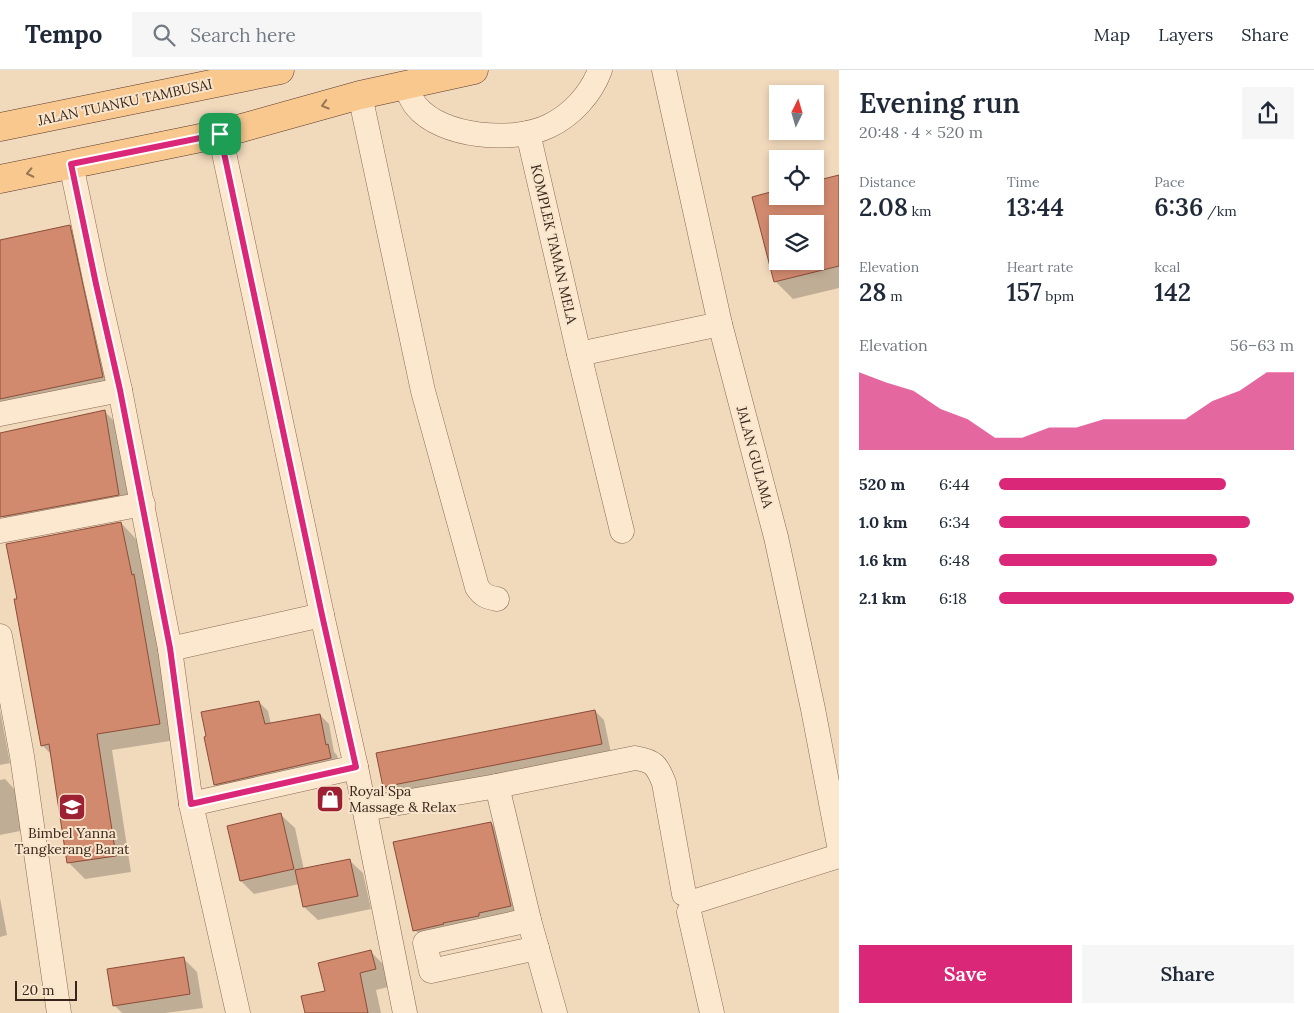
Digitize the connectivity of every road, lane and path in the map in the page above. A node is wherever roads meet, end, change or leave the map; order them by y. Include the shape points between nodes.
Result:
1 (280, 70) edge
2 (474, 70) edge
3 (600, 70) edge
4 (664, 70) edge
5 (404, 85) junction
6 (360, 95) junction
7 (0, 127) edge
8 (528, 133) junction
9 (220, 134) junction
10 (71, 164) junction
11 (0, 179) edge
12 (720, 324) junction
13 (579, 354) junction
14 (120, 390) junction
15 (0, 414) edge
16 (143, 504) junction
17 (0, 530) edge
18 (622, 531) dead end
19 (497, 599) dead end
20 (322, 615) junction
21 (0, 636) edge
22 (170, 648) junction
23 (356, 767) junction
24 (497, 786) junction
25 (191, 804) junction
26 (376, 807) dead end
27 (839, 845) edge
28 (839, 856) edge
29 (690, 902) junction
30 (529, 920) junction
31 (537, 948) junction
32 (59, 1013) edge
33 (238, 1013) edge
34 (405, 1013) edge
35 (555, 1013) edge
36 (712, 1013) edge

1 - 7 main road, JALAN TUANKU TAMBUSAI
2 - 5 main road
3 - 8 street via 586,96 569,113 549,126
4 - 12 street, JALAN GULAMA
5 - 6 main road
5 - 8 street via 416,106 452,130 477,135
6 -> 9 main road
6 - 19 street via 423,391 477,587 482,594
8 - 13 street, KOMPLEK TAMAN MELA
9 - 10 main road
9 - 20 street
10 -> 11 main road
10 - 14 street
12 - 13 street
12 - 27 street, JALAN GULAMA via 776,537
13 - 18 street, KOMPLEK TAMAN MELA
14 - 15 street
14 - 16 street
16 - 17 street
16 - 22 street
20 - 22 street
20 - 23 street
21 - 32 street via 22,756
22 - 25 street
23 - 25 street
23 - 34 street
24 - 26 street
24 - 29 street via 635,758 648,760 659,770 664,783
24 - 30 street
25 - 33 street
28 - 29 street
29 - 36 street
30 - 31 street
30 - 31 street via 425,943 431,971
31 - 35 street

